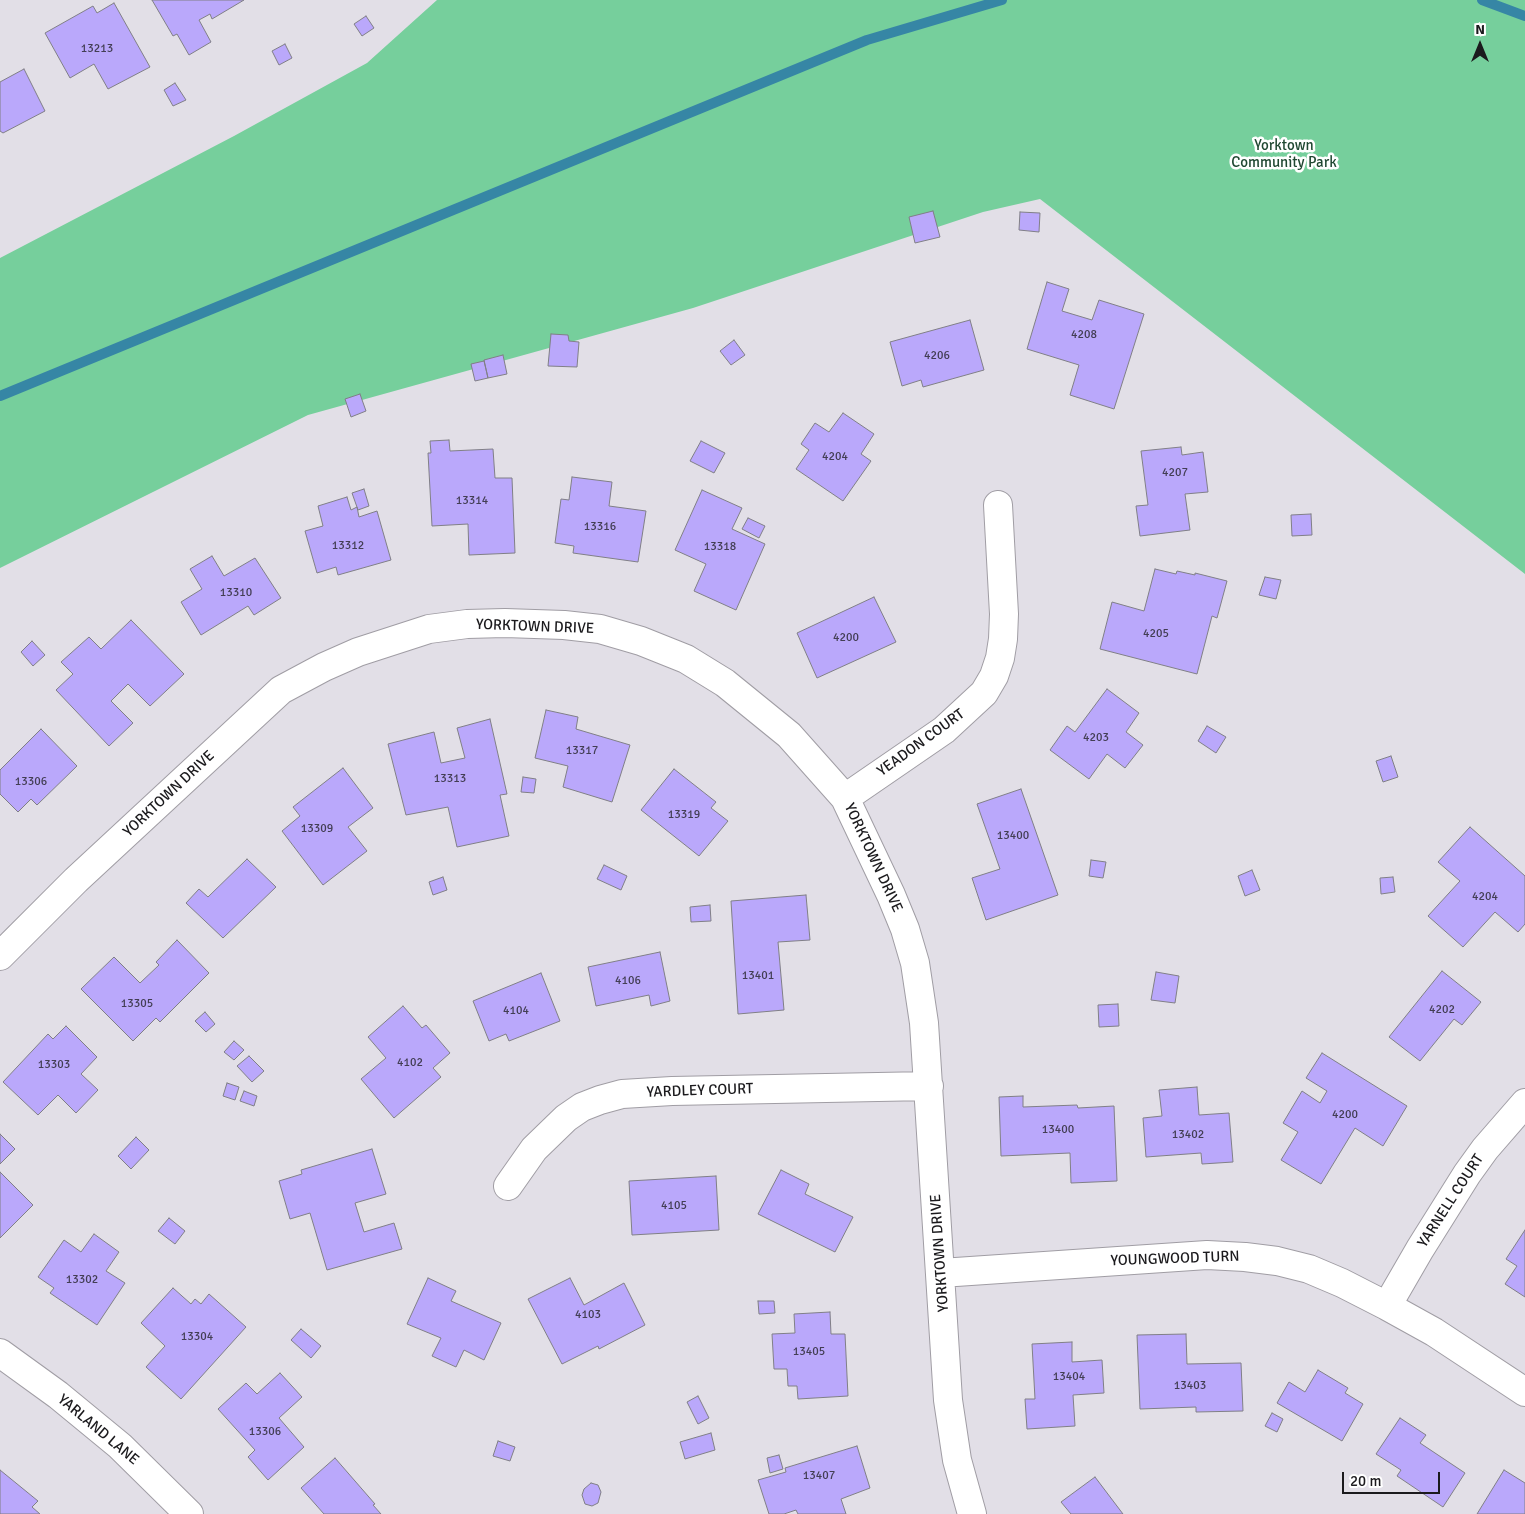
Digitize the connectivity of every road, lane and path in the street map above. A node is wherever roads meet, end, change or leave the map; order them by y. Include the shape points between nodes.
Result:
1 (998, 505) dead end
2 (845, 798) junction
3 (0, 956) edge
4 (930, 1086) junction
5 (1525, 1103) edge
6 (508, 1186) dead end
7 (940, 1273) junction
8 (1387, 1306) junction
9 (0, 1353) edge
10 (1525, 1392) edge
11 (189, 1514) edge
12 (972, 1514) edge

1 - 2 street, YEADON COURT via 1004,614 1000,658 994,676 979,698 944,730
2 - 3 street, YORKTOWN DRIVE via 789,735 725,683 686,659 600,629 505,623 429,629 358,652 281,690 76,880
2 - 4 street, YORKTOWN DRIVE via 905,929 915,963
4 - 6 street, YARDLEY COURT via 622,1094 582,1107 566,1118 534,1149
4 - 7 street, YORKTOWN DRIVE
5 - 8 street, YARNELL COURT via 1467,1174
7 - 8 street, YOUNGWOOD TURN via 1162,1257 1245,1257 1309,1269
7 - 12 street, YORKTOWN DRIVE via 949,1408 957,1460
8 - 10 street, YOUNGWOOD TURN via 1434,1332
9 - 11 street, YARLAND LANE via 120,1446

